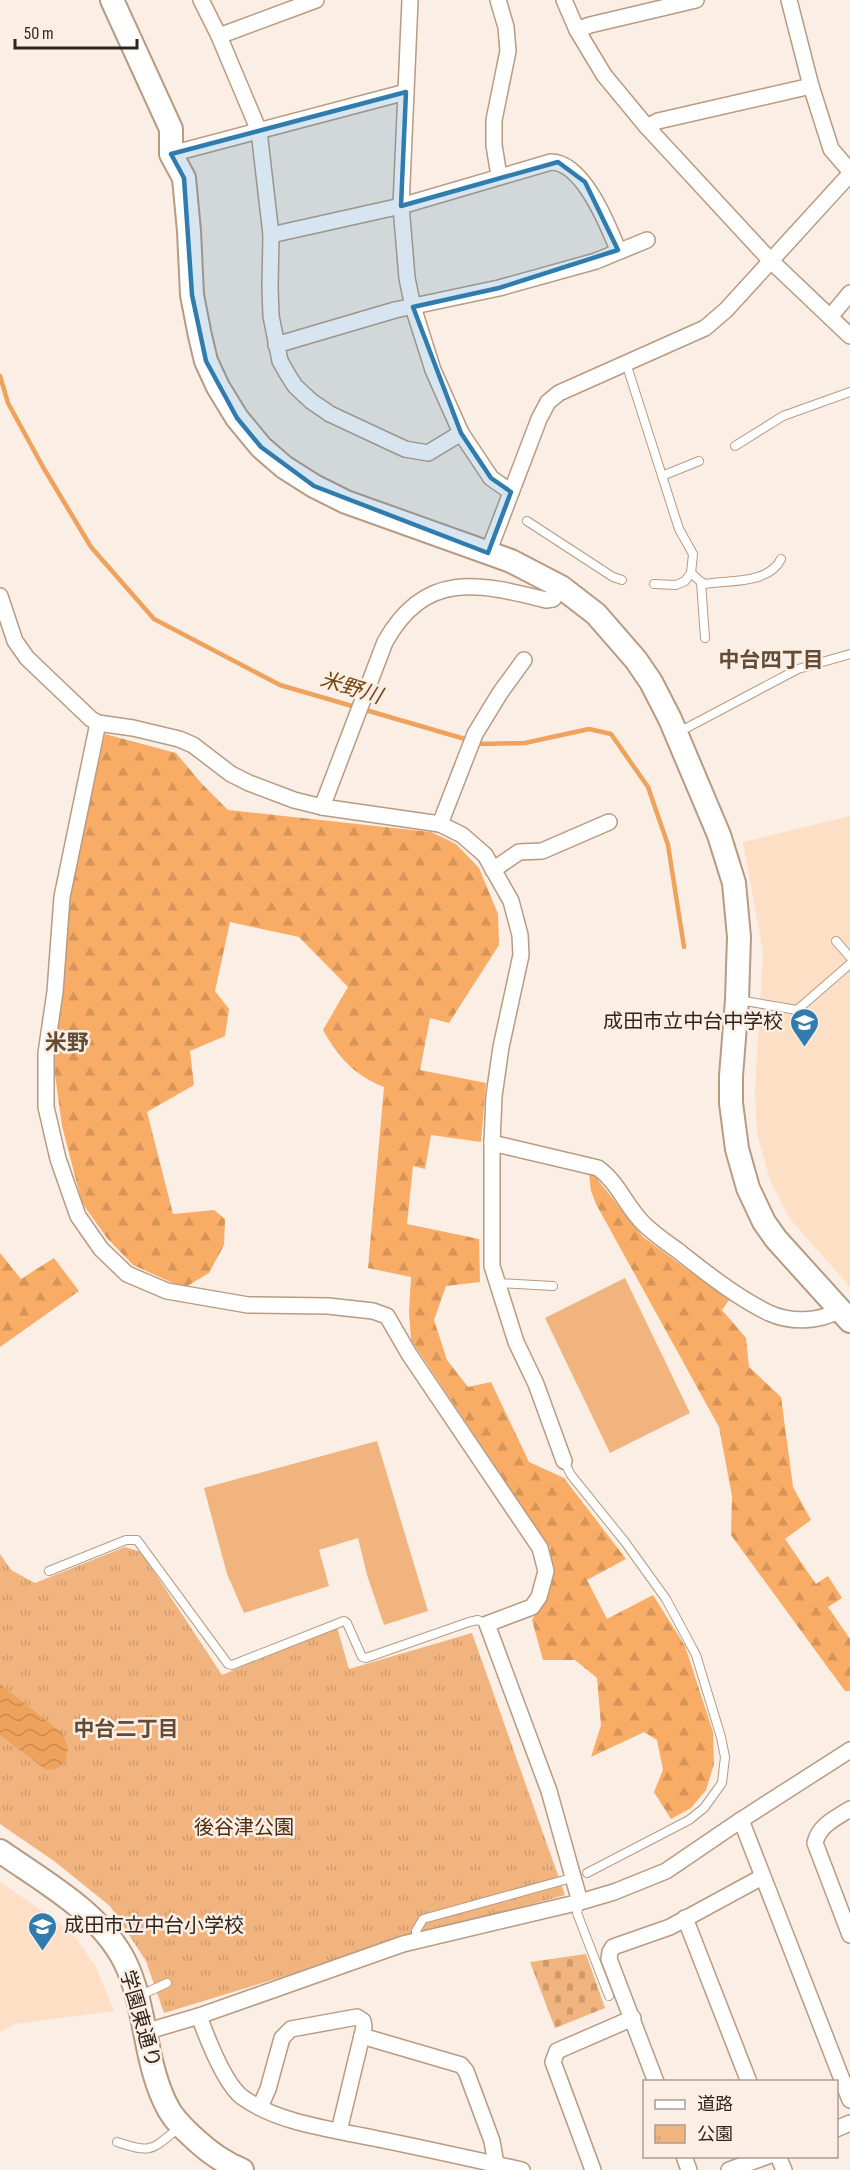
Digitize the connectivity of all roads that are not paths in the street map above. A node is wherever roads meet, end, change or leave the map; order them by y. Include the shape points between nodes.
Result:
1 (112, 0) edge
2 (201, 0) edge
3 (316, 0) edge
4 (410, 0) edge
5 (498, 0) edge
6 (564, 0) edge
7 (696, 0) edge
8 (789, 0) edge
9 (577, 30) junction
10 (219, 36) junction
11 (811, 86) junction
12 (406, 92) junction
13 (647, 127) junction
14 (259, 131) junction
15 (171, 154) junction
16 (850, 172) edge
17 (499, 176) junction
18 (401, 206) junction
19 (271, 235) junction
20 (647, 240) dead end
21 (618, 250) junction
22 (770, 260) junction
23 (850, 293) edge
24 (412, 307) junction
25 (830, 317) junction
26 (850, 336) edge
27 (276, 345) junction
28 (626, 363) junction
29 (850, 392) edge
30 (461, 433) junction
31 (735, 446) dead end
32 (699, 461) dead end
33 (662, 476) junction
34 (511, 492) junction
35 (527, 521) dead end
36 (488, 553) junction
37 (781, 559) dead end
38 (691, 573) junction
39 (622, 580) dead end
40 (701, 582) junction
41 (654, 584) dead end
42 (561, 587) junction
43 (0, 596) edge
44 (705, 638) dead end
45 (850, 654) edge
46 (524, 660) dead end
47 (98, 723) junction
48 (676, 734) junction
49 (322, 807) junction
50 (609, 822) dead end
51 (440, 824) junction
52 (493, 870) junction
53 (836, 941) dead end
54 (850, 957) edge
55 (850, 964) edge
56 (737, 1000) junction
57 (492, 1143) junction
58 (496, 1283) junction
59 (553, 1286) dead end
60 (845, 1315) edge
61 (564, 1461) joint
62 (50, 1570) dead end
63 (487, 1624) junction
64 (850, 1750) edge
65 (850, 1809) edge
66 (741, 1820) junction
67 (0, 1851) edge
68 (586, 1872) dead end
69 (762, 1876) junction
70 (567, 1879) dead end
71 (580, 1902) junction
72 (846, 1912) edge
73 (685, 1918) junction
74 (850, 1935) edge
75 (417, 1941) junction
76 (166, 1983) dead end
77 (609, 1996) dead end
78 (137, 1997) junction
79 (199, 2016) junction
80 (633, 2018) junction
81 (145, 2032) junction
82 (362, 2036) junction
83 (655, 2080) edge
84 (748, 2080) edge
85 (850, 2100) edge
86 (260, 2107) junction
87 (181, 2126) junction
88 (339, 2131) junction
89 (117, 2142) dead end
90 (765, 2158) edge
91 (497, 2167) edge
92 (242, 2170) edge
93 (522, 2170) edge
94 (593, 2170) edge
95 (729, 2170) edge

1 - 15 street via 171,129
2 - 10 street
3 - 10 street
4 - 12 street
5 - 17 street via 508,51 494,120
6 - 9 street
7 - 9 street
8 - 11 street
9 - 13 street via 604,75
10 - 14 street
11 - 13 street via 658,121
11 - 16 street via 831,149
12 - 14 street
12 - 18 street
13 - 22 street
14 - 15 street
14 - 19 street
15 - 36 street via 184,178 192,295 206,361 237,418 269,454 314,486 346,502
16 - 22 street
17 - 18 street
17 - 21 street via 558,162 585,182
18 - 19 street
18 - 24 street
19 - 27 street via 270,287
20 - 21 street
21 - 24 street via 596,261 499,288
22 - 25 street
22 - 28 street via 705,328
23 - 25 street
24 - 27 street
24 - 30 street via 433,370
25 - 26 street
27 - 30 street via 291,381 311,401 380,438 405,449 428,453
28 - 33 lane
28 - 34 street via 573,386 548,402
29 - 31 lane via 783,416
30 - 34 street via 491,478
32 - 33 lane
33 - 38 lane via 693,554
34 - 36 street
35 - 39 lane
36 - 42 street
37 - 40 lane via 764,576
38 - 40 lane
38 - 41 lane via 676,585
40 - 44 lane
42 - 48 street via 596,614 636,660
42 - 49 street via 553,599 546,600 483,586 455,588 427,598 406,613 385,642
43 - 47 street via 15,641 27,658
45 - 48 lane via 798,669
46 - 51 street via 475,734
47 - 49 street via 179,739 249,783
47 - 63 street via 62,897 46,1053 46,1107 78,1216 101,1249 128,1274 167,1291 248,1305 328,1306 387,1316 540,1548 546,1571 539,1597 532,1607
48 - 56 street via 719,835 734,883 739,937
49 - 51 street
50 - 52 street via 542,851 519,852
51 - 52 street via 475,846
52 - 57 street via 511,901 521,955 501,1047
53 - 54 lane
55 - 56 lane via 798,1010
56 - 60 street via 731,1103 737,1149 748,1188 764,1222
57 - 58 street via 492,1266
57 - 60 street via 598,1168 608,1175 643,1224 770,1313 819,1320
58 - 59 lane
58 - 61 street
61 - 68 lane via 666,1599 696,1656 725,1757 722,1783 704,1808
62 - 63 lane via 126,1540 138,1540 232,1665 344,1621 366,1658 469,1622
63 - 71 street via 549,1791
64 - 66 street
65 - 72 street via 822,1828 815,1842
66 - 69 street
66 - 71 street via 666,1872
67 - 78 street, 学園東通り via 79,1907 104,1932 124,1961
69 - 73 street
69 - 85 street
70 - 75 lane via 423,1919 416,1931
71 - 75 street
71 - 77 lane via 577,1913
72 - 74 street
73 - 80 street via 610,1952 609,1959
73 - 84 street
75 - 79 street
76 - 78 lane
78 - 81 street, 学園東通り
79 - 81 street
79 - 86 street via 229,2084
80 - 83 street
80 - 94 street via 554,2055 553,2062
81 - 87 street, 学園東通り via 159,2084
82 - 86 street via 363,2021 357,2017 291,2029 282,2038
82 - 88 street
82 - 91 street via 461,2065 492,2141
86 - 88 street
87 - 89 lane via 150,2150
87 - 92 street, 学園東通り via 226,2164
88 - 91 street
90 - 95 street
91 - 93 street

